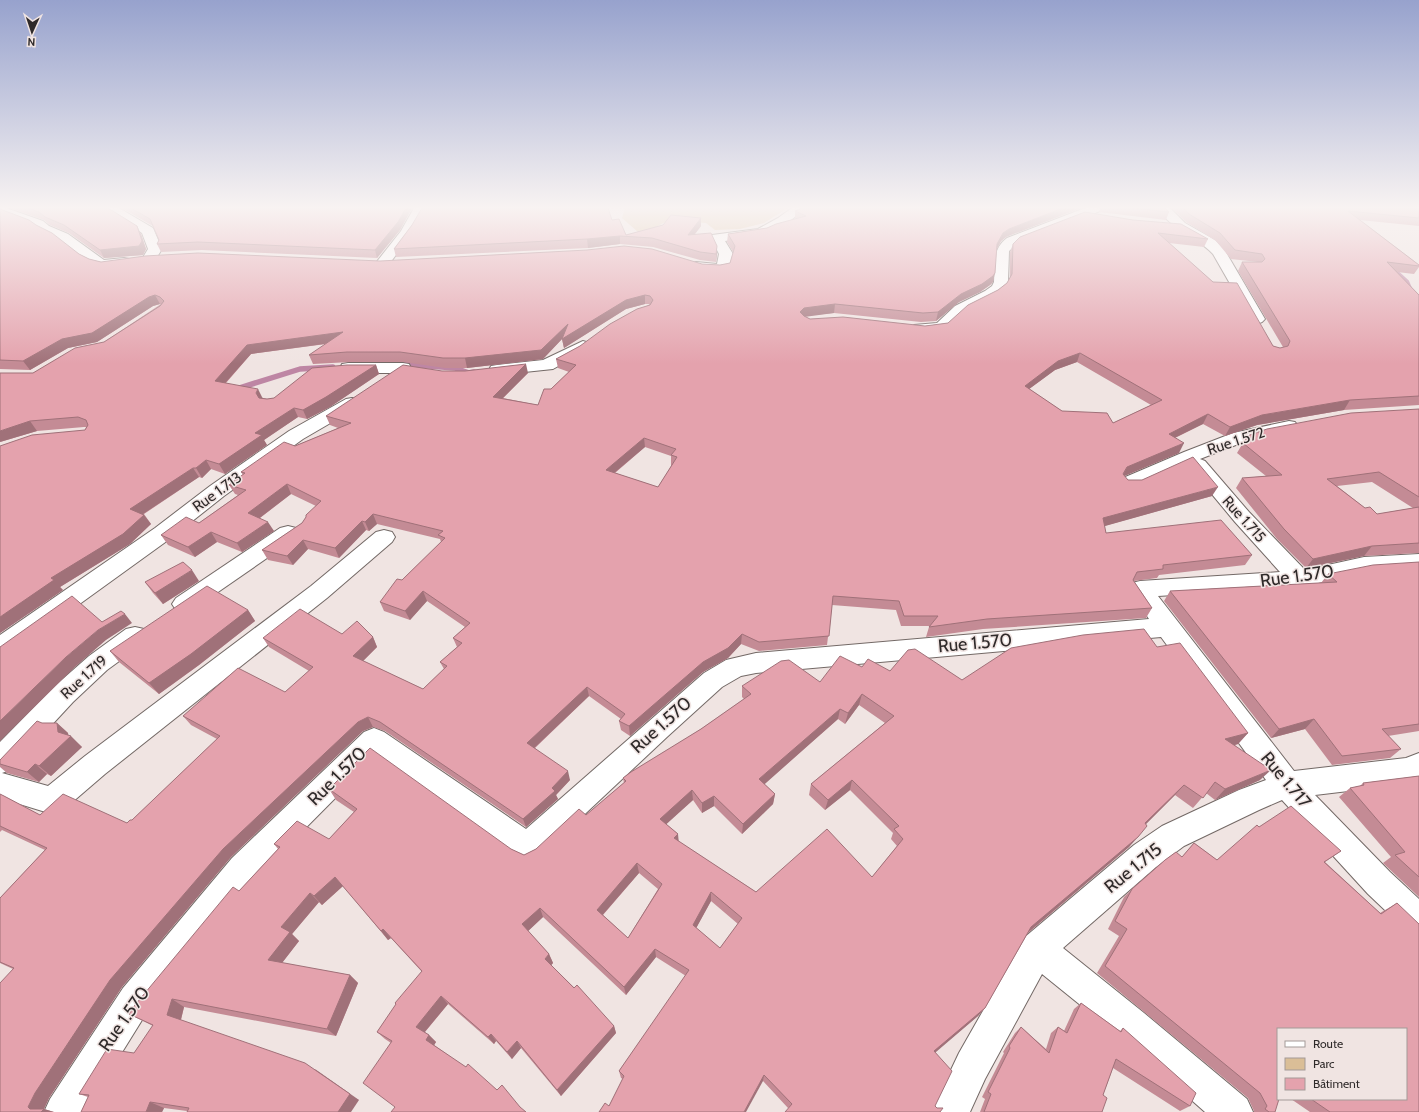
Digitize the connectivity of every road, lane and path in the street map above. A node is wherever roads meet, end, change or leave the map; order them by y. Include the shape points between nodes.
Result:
1 (94, 260) edge
2 (143, 260) edge
3 (385, 260) edge
4 (725, 260) edge
5 (1002, 260) edge
6 (1229, 260) edge
7 (685, 262) edge
8 (397, 263) edge
9 (368, 264) edge
10 (382, 264) junction
11 (906, 326) edge
12 (1262, 330) edge
13 (600, 334) edge
14 (403, 368) junction
15 (330, 369) edge
16 (423, 371) edge
17 (478, 373) edge
18 (1303, 423) edge
19 (1191, 456) junction
20 (1130, 483) edge
21 (299, 526) edge
22 (384, 537) dead end
23 (1419, 562) edge
24 (1300, 579) junction
25 (1167, 627) junction
26 (0, 648) edge
27 (0, 761) edge
28 (1419, 766) edge
29 (0, 785) edge
30 (1287, 785) junction
31 (1419, 921) edge
32 (1038, 949) junction
33 (63, 1112) edge
34 (950, 1112) edge
35 (1234, 1112) edge

1 - 2 street via 106,265
3 - 10 street
4 - 7 street via 723,268 712,269
5 - 11 street via 1001,282 990,294 960,309 940,327
6 - 12 street via 1233,264
8 - 10 street
9 - 10 street
13 - 17 street via 574,352 547,365
14 - 15 street
14 - 16 street
14 - 26 street, Rue 1.713 via 337,412 296,435
18 - 19 street, Rue 1.572 via 1257,432
19 - 20 street, Rue 1.572
19 - 24 street, Rue 1.715 via 1242,517
21 - 27 street, Rue 1.719 via 116,648 85,675
22 - 29 street via 319,592 52,801
23 - 24 street, Rue 1.570 via 1364,565
24 - 25 street, Rue 1.570 via 1140,589
25 - 30 street, Rue 1.717
25 - 33 street, Rue 1.570 via 756,662 735,667 701,690 527,848 374,740 244,869 135,1000
28 - 30 street, Rue 1.715 via 1407,771
30 - 31 street, Rue 1.717 via 1379,883
30 - 32 street, Rue 1.715 via 1173,836 1145,856
32 - 34 street, Rue 1.715 via 972,1066
32 - 35 street

